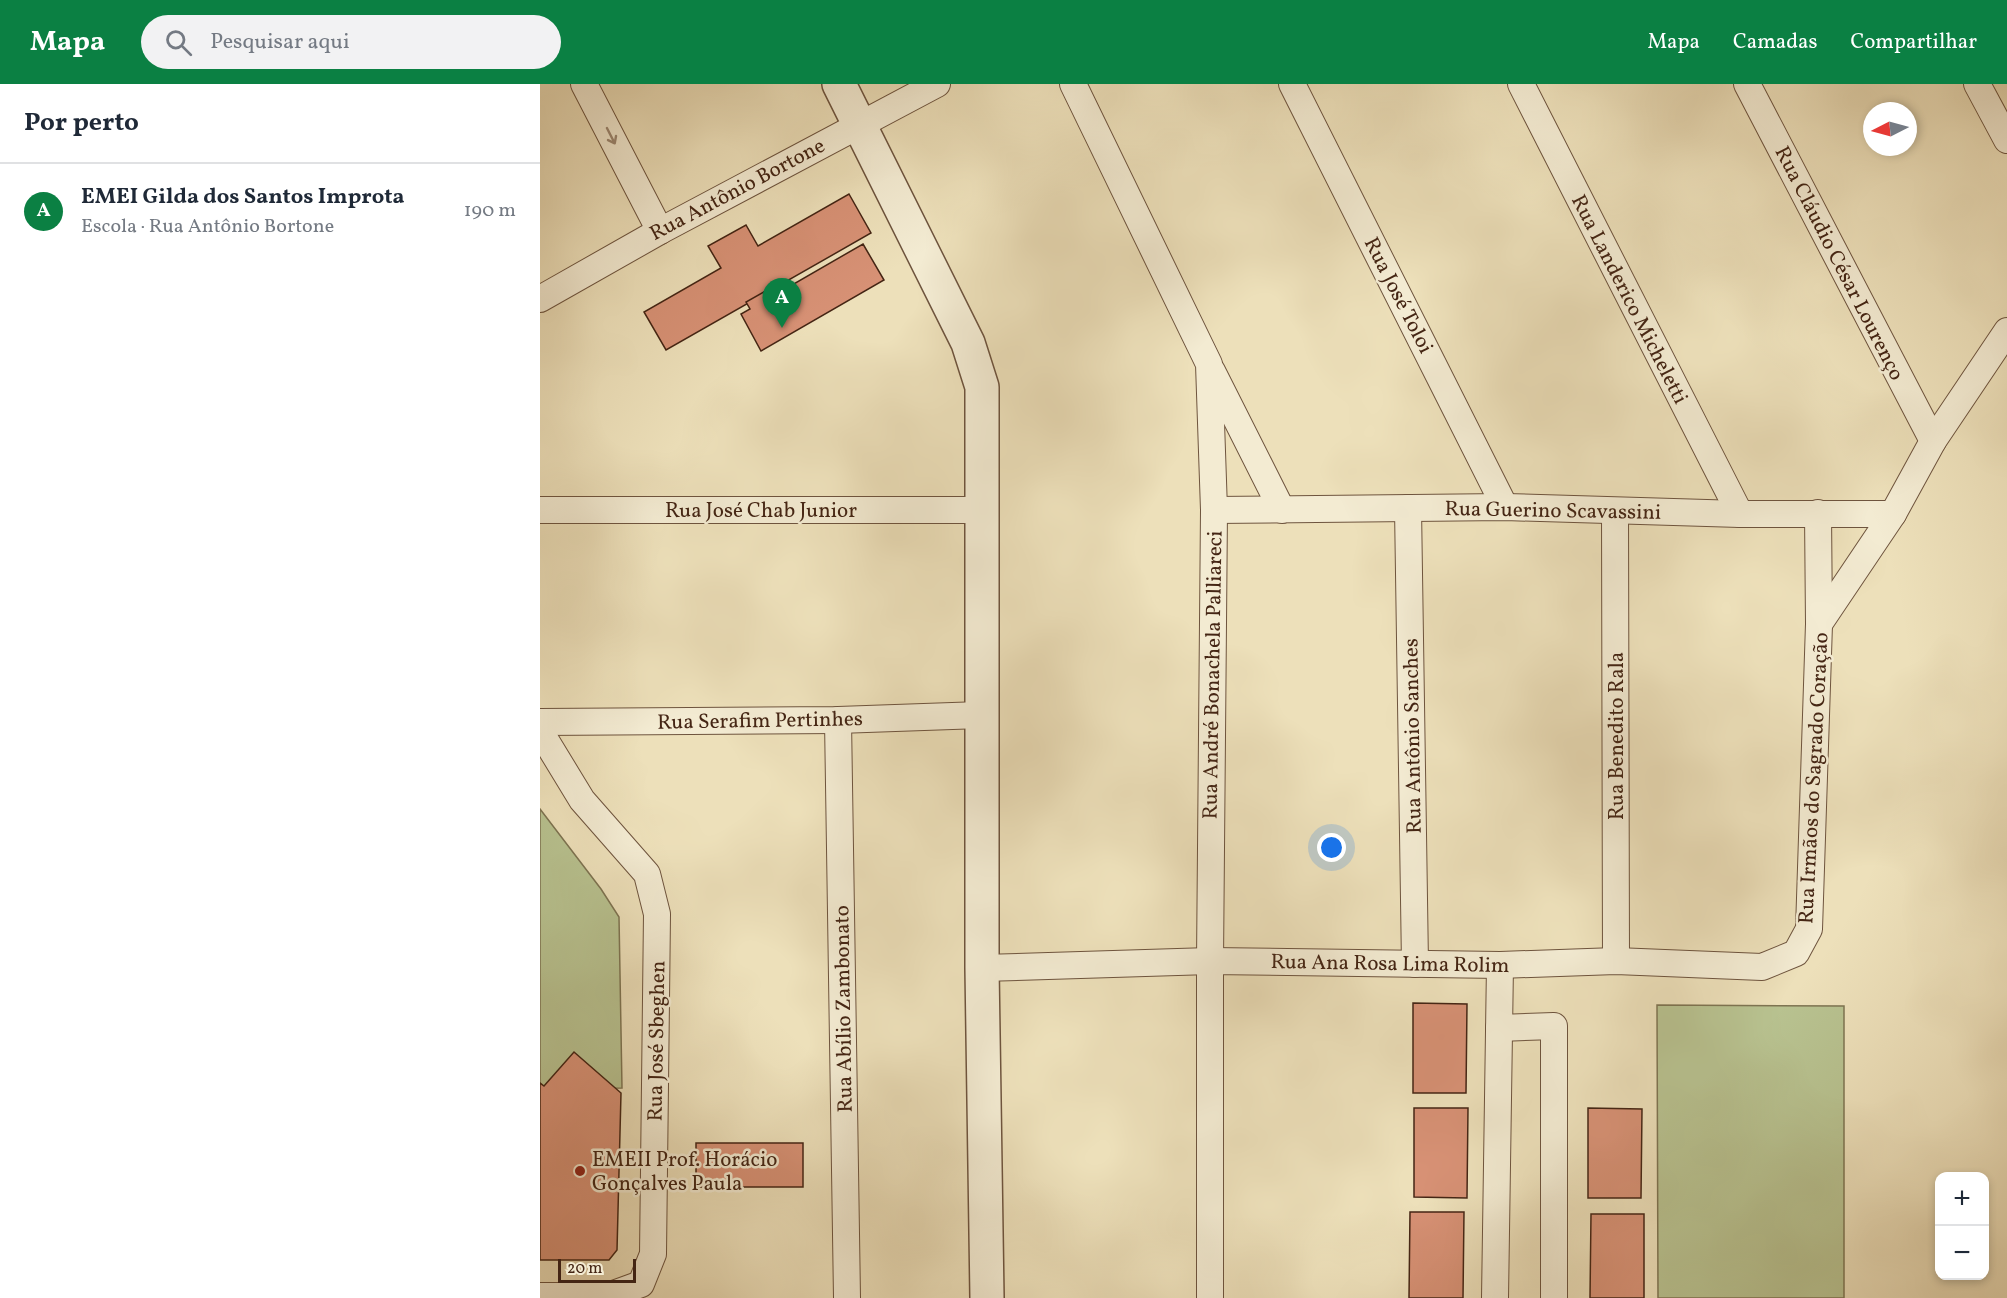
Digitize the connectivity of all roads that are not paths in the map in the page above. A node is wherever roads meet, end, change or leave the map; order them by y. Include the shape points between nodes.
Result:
1 (584, 84) edge
2 (839, 84) edge
3 (937, 84) edge
4 (1073, 84) edge
5 (1292, 84) edge
6 (1521, 84) edge
7 (1747, 84) edge
8 (1977, 84) edge
9 (860, 124) junction
10 (2007, 141) edge
11 (660, 231) junction
12 (540, 299) edge
13 (2007, 331) edge
14 (1209, 364) junction
15 (1933, 441) junction
16 (1505, 507) junction
17 (1408, 508) junction
18 (540, 510) edge
19 (982, 510) junction
20 (1214, 510) junction
21 (1282, 510) junction
22 (1615, 511) junction
23 (1818, 513) junction
24 (1740, 514) junction
25 (1893, 514) junction
26 (1819, 624) junction
27 (981, 715) junction
28 (838, 720) junction
29 (540, 722) edge
30 (540, 731) edge
31 (1796, 953) joint
32 (1210, 961) junction
33 (1616, 961) junction
34 (1415, 964) junction
35 (1500, 965) junction
36 (982, 968) junction
37 (1499, 1028) junction
38 (540, 1296) edge
39 (847, 1298) edge
40 (987, 1298) edge
41 (1210, 1298) edge
42 (1495, 1298) edge
43 (1554, 1298) edge

1 -> 11 street
2 - 9 street
3 - 9 street, Rua Antônio Bortone
4 - 14 street, Rua André Bonachela Palliareci
5 - 16 street, Rua José Toloi
6 - 24 street, Rua Landerico Micheletti
7 - 15 street, Rua Cláudio César Lourenço
8 - 10 street
9 - 11 street, Rua Antônio Bortone
9 - 19 street via 968,343 982,387
11 - 12 street, Rua Antônio Bortone
13 - 15 street, Rua Irmãos do Sagrado Coração
14 - 20 street, Rua André Bonachela Palliareci
14 - 21 street
15 - 25 street, Rua Irmãos do Sagrado Coração
16 - 17 street, Rua Guerino Scavassini
16 - 22 street, Rua Guerino Scavassini
17 - 21 street, Rua Guerino Scavassini
17 - 34 street, Rua Antônio Sanches
18 - 19 street, Rua José Chab Junior
19 - 27 street
20 - 21 street, Rua Guerino Scavassini
20 - 32 street, Rua André Bonachela Palliareci
22 - 24 street, Rua Guerino Scavassini
22 - 33 street, Rua Benedito Rala
23 - 24 street, Rua Guerino Scavassini
23 - 25 street, Rua Guerino Scavassini
23 - 26 street
25 - 26 street, Rua Irmãos do Sagrado Coração
26 - 31 street, Rua Irmãos do Sagrado Coração via 1809,929
27 - 28 street, Rua Serafim Pertinhes
27 - 36 street
28 - 29 street, Rua Serafim Pertinhes
28 - 39 street, Rua Abílio Zambonato
30 - 38 street, Rua José Sbeghen via 582,800 647,874 657,914 653,1254 641,1284 608,1296
31 - 33 street, Rua Ana Rosa Lima Rolim via 1762,967
32 - 34 street, Rua Ana Rosa Lima Rolim
32 - 36 street, Rua Ana Rosa Lima Rolim
32 - 41 street, Rua André Bonachela Palliareci
33 - 35 street, Rua Ana Rosa Lima Rolim
34 - 35 street, Rua Ana Rosa Lima Rolim
35 - 37 street
36 - 40 street
37 - 42 street
37 - 43 street via 1554,1026

